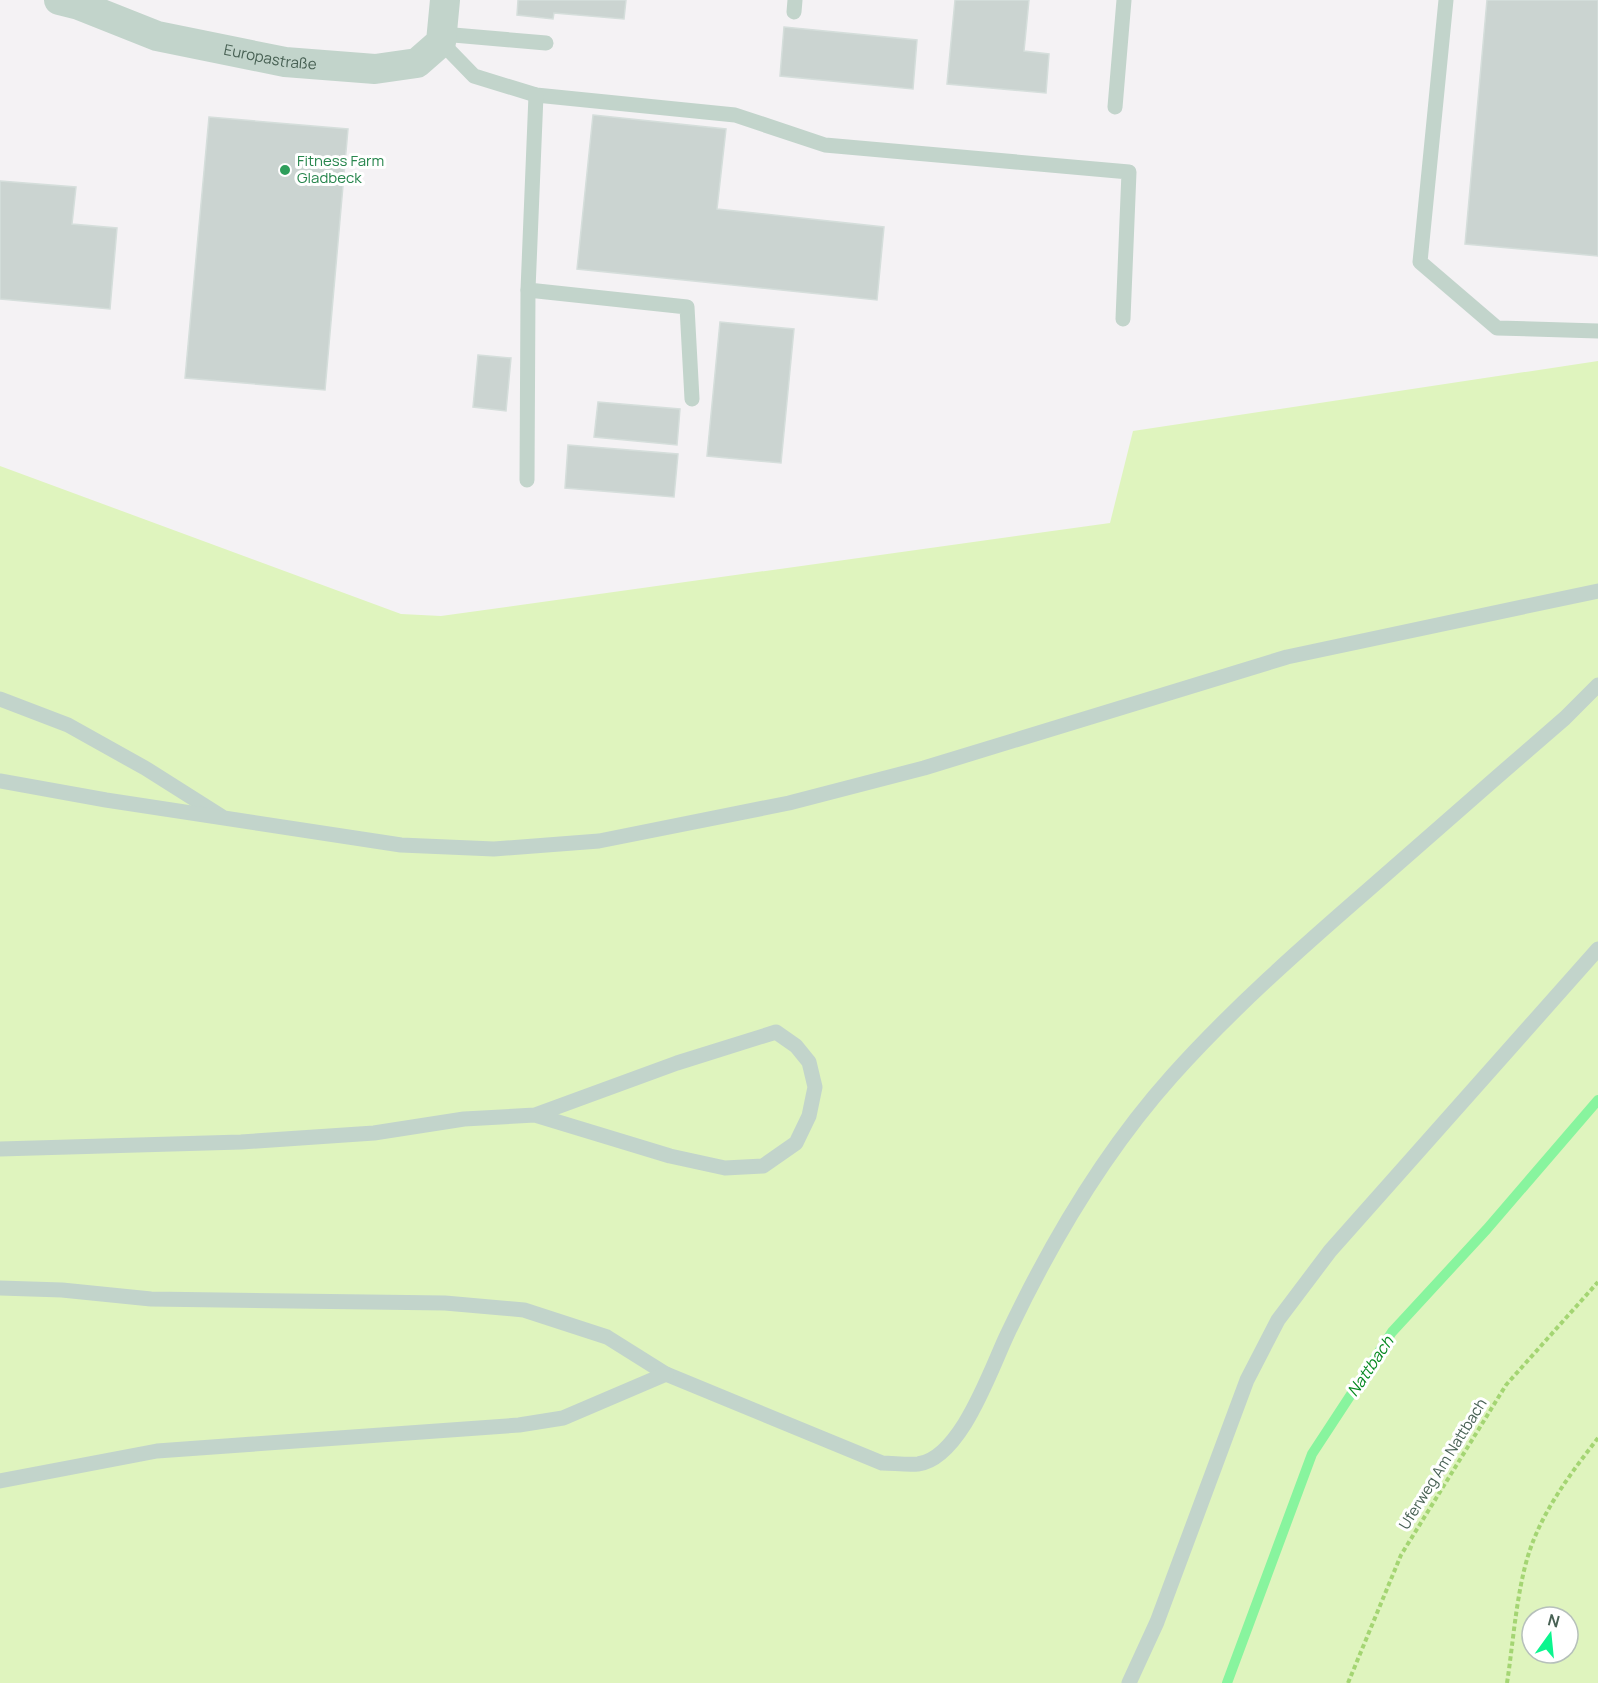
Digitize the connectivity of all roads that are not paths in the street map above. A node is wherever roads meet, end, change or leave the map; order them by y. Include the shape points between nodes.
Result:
1 (59, 0) edge
2 (445, 0) edge
3 (1124, 0) edge
4 (1446, 0) edge
5 (442, 38) junction
6 (546, 43) dead end
7 (536, 95) junction
8 (1114, 107) dead end
9 (528, 290) junction
10 (1123, 319) dead end
11 (1598, 332) edge
12 (692, 399) dead end
13 (527, 480) dead end
14 (1598, 591) edge
15 (1598, 685) edge
16 (0, 699) edge
17 (0, 781) edge
18 (226, 819) junction
19 (1598, 949) edge
20 (536, 1115) junction
21 (0, 1149) edge
22 (0, 1288) edge
23 (666, 1374) junction
24 (0, 1481) edge
25 (1129, 1683) edge

1 - 5 street, Europastraße via 157,36 285,62 375,69 417,63
2 - 5 street
3 - 8 lane
4 - 11 lane via 1420,262 1497,328
5 - 6 lane
5 - 7 lane via 474,76
7 - 9 lane
7 - 10 lane via 735,115 825,145 1129,172
9 - 12 lane via 687,308
9 - 13 lane
14 - 18 lane via 1287,657 924,768 789,803 599,841 494,849 401,845
15 - 23 lane via 1234,1010 1170,1077 1112,1152 1059,1234 967,1420 944,1453 920,1464 882,1463
16 - 18 lane via 68,725
17 - 18 lane
19 - 25 lane via 1330,1251 1278,1320 1247,1380 1157,1622
20 - 20 lane via 670,1156 725,1168 763,1166 796,1143 809,1116 815,1087 809,1062 796,1046 776,1032 677,1063
20 - 21 lane via 464,1119 374,1133 241,1142
22 - 23 lane via 151,1299 411,1302 524,1310 607,1337
23 - 24 lane via 563,1418 519,1425 157,1451

